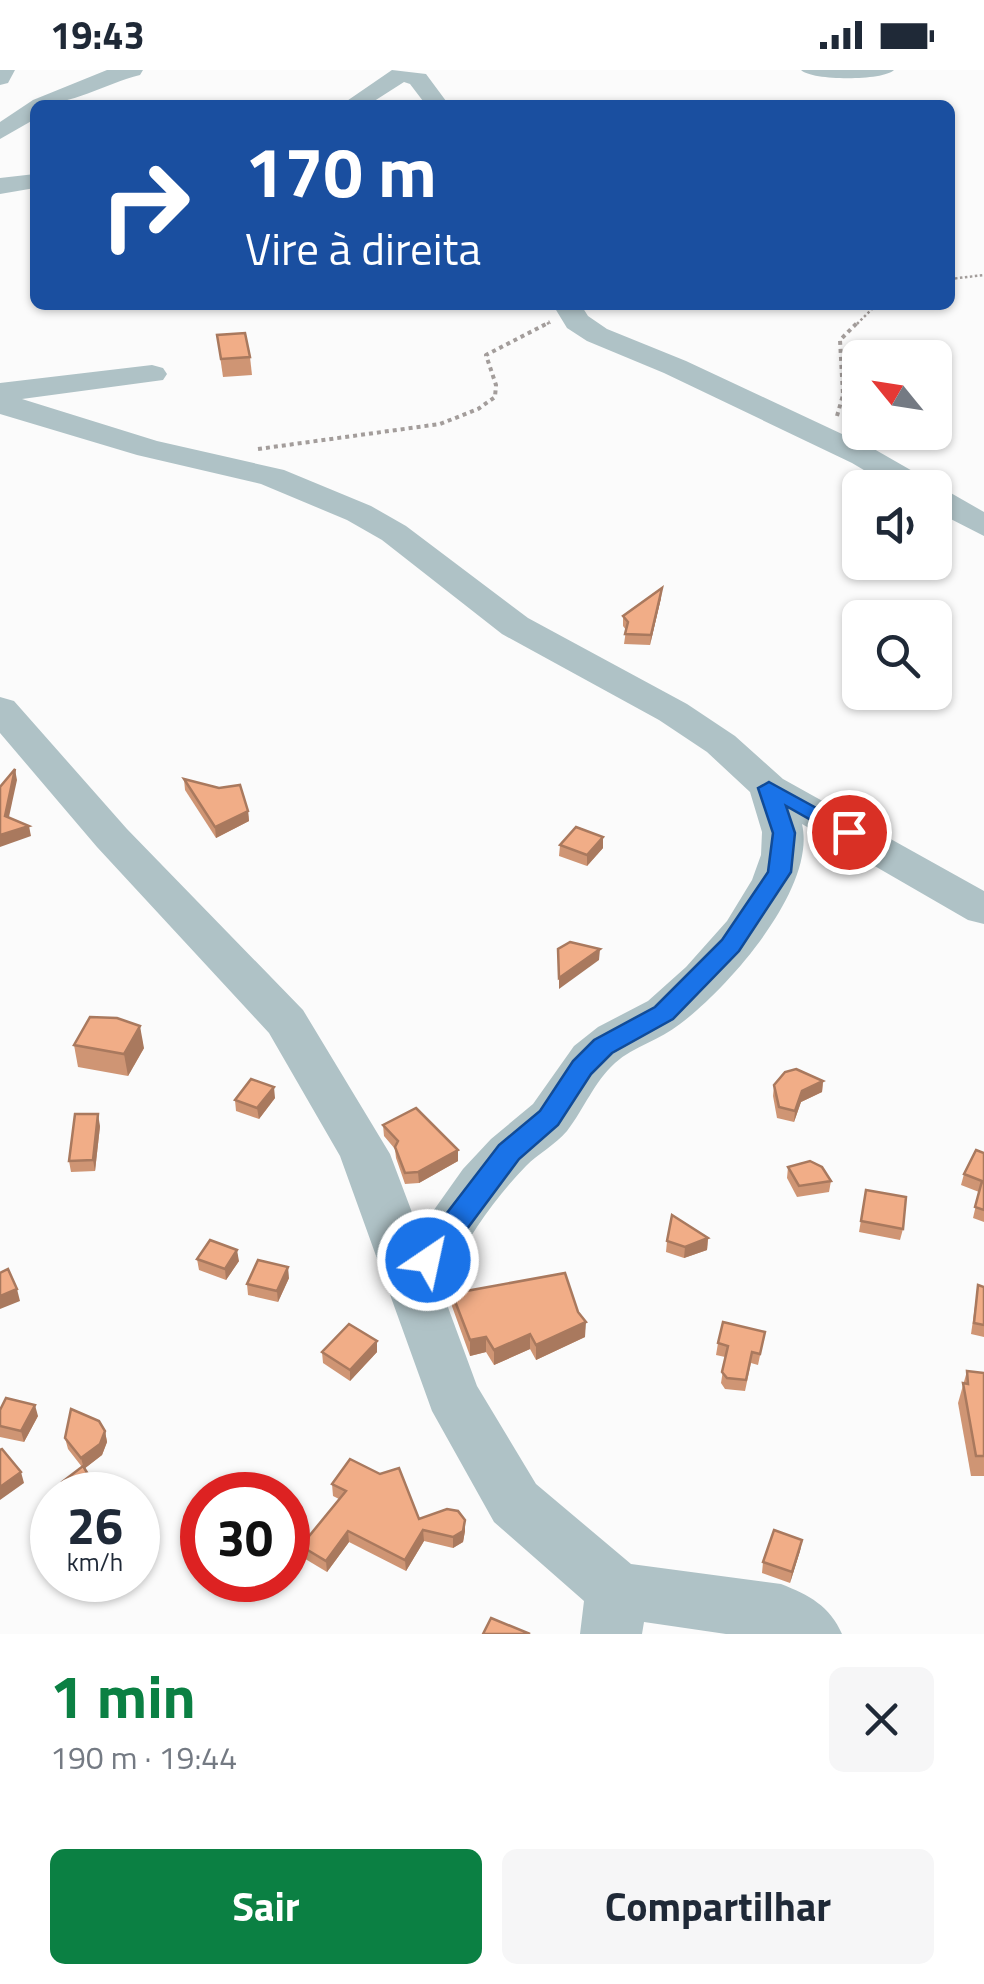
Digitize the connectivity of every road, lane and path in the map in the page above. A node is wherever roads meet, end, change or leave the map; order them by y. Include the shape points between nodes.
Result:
1 (4, 70) edge
2 (132, 70) edge
3 (812, 70) edge
4 (883, 70) edge
5 (411, 73) edge
6 (0, 78) edge
7 (68, 91) junction
8 (51, 100) edge
9 (101, 100) edge
10 (361, 100) edge
11 (434, 100) edge
12 (30, 112) edge
13 (0, 132) edge
14 (30, 181) edge
15 (0, 186) edge
16 (984, 274) edge
17 (955, 278) edge
18 (568, 310) edge
19 (571, 310) edge
20 (871, 310) edge
21 (152, 374) dead end
22 (0, 392) edge
23 (0, 405) edge
24 (831, 441) junction
25 (190, 458) junction
26 (885, 470) edge
27 (952, 507) edge
28 (984, 526) edge
29 (0, 709) edge
30 (769, 788) junction
31 (984, 910) edge
32 (415, 1290) junction
33 (614, 1612) edge
34 (811, 1634) edge

1 - 6 street
2 - 7 street
3 - 4 street
5 - 10 street
5 - 11 street
7 - 8 street
7 - 9 street
12 - 13 street
14 - 15 street
16 - 17 path
18 - 25 path via 486,355 495,397 477,412 441,425
19 - 24 street via 597,334
20 - 24 path via 840,340 842,395
21 - 22 street
23 - 25 street
24 - 26 street
25 - 30 street via 272,477 359,513 516,626 721,744
27 - 28 street
29 - 32 street via 286,1022 365,1154
30 - 31 street
30 - 32 street via 784,833 779,872 758,908 731,946 664,1013 603,1047 582,1068 549,1118 475,1193
32 - 33 street via 452,1394 515,1503
33 - 34 street via 781,1613

